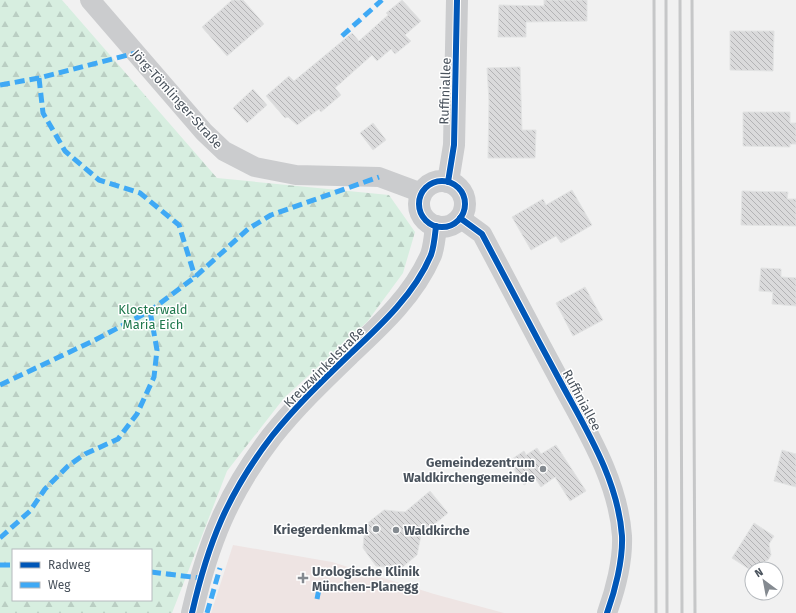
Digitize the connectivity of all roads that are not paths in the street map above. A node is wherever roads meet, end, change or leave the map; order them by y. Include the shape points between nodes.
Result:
1 (90, 0) edge
2 (458, 0) edge
3 (448, 182) junction
4 (422, 193) junction
5 (460, 218) junction
6 (436, 226) junction
7 (192, 613) edge
8 (607, 613) edge

1 - 4 street, Jörg-Tömlinger-Straße via 204,132 224,151 255,167 296,175 378,177
2 - 3 street, Ruffiniallee via 454,145
3 - 4 street via 433,183
3 - 5 street via 456,186 465,201
4 - 6 street via 421,213
5 - 6 street via 453,224
5 - 8 street, Ruffiniallee via 482,234 607,473 616,502 622,537 616,587
6 - 7 street, Kreuzwinkelstraße via 431,255 392,314 316,386 273,435 241,479 219,523 201,574

